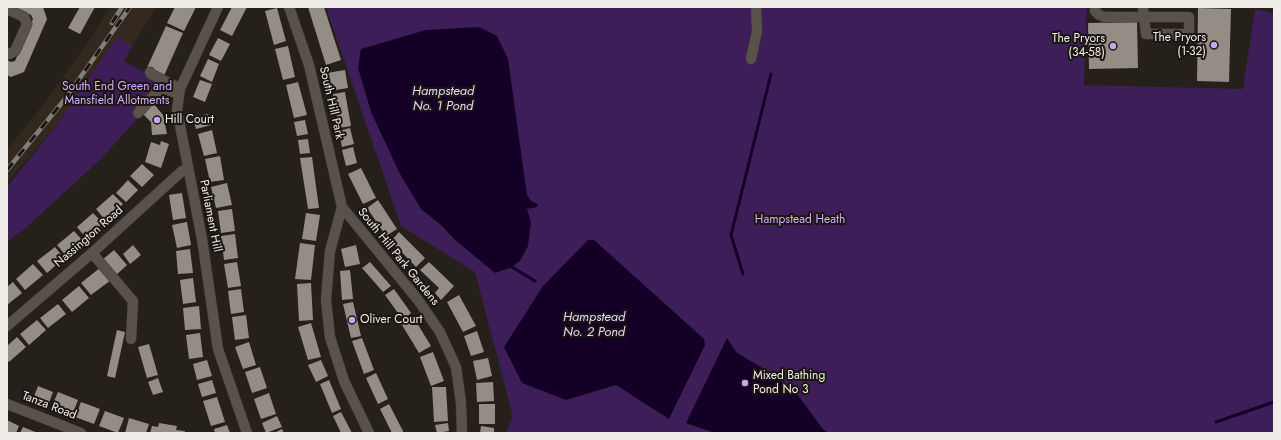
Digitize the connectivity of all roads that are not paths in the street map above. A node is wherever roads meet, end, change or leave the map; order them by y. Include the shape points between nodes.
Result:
1 (218, 7) edge
2 (289, 7) edge
3 (756, 7) edge
4 (1095, 7) edge
5 (7, 9) edge
6 (1144, 12) edge
7 (7, 53) edge
8 (751, 59) dead end
9 (150, 72) dead end
10 (180, 92) junction
11 (138, 113) dead end
12 (188, 169) junction
13 (342, 207) junction
14 (92, 253) junction
15 (7, 326) edge
16 (131, 339) dead end
17 (7, 404) edge
18 (81, 433) edge
19 (247, 433) edge
20 (369, 433) edge
21 (462, 433) edge

1 - 10 street, Parliament Hill
2 - 13 street, South Hill Park via 309,65
3 - 8 street via 757,31
4 - 6 street via 1095,11 1105,17
5 - 7 street via 24,16 27,24 15,51
9 - 10 street
10 - 11 street via 165,89 155,94
10 - 12 street, Parliament Hill via 178,118
12 - 14 street, Nassington Road via 182,171
12 - 19 street, Parliament Hill via 202,239 218,349
13 - 20 street, South Hill Park Gardens via 330,251 326,299 330,337 344,381
13 - 21 street, South Hill Park Gardens via 418,300 440,332 456,367
14 - 15 street, Nassington Road
14 - 16 street via 133,301
17 - 18 street, Tanza Road

